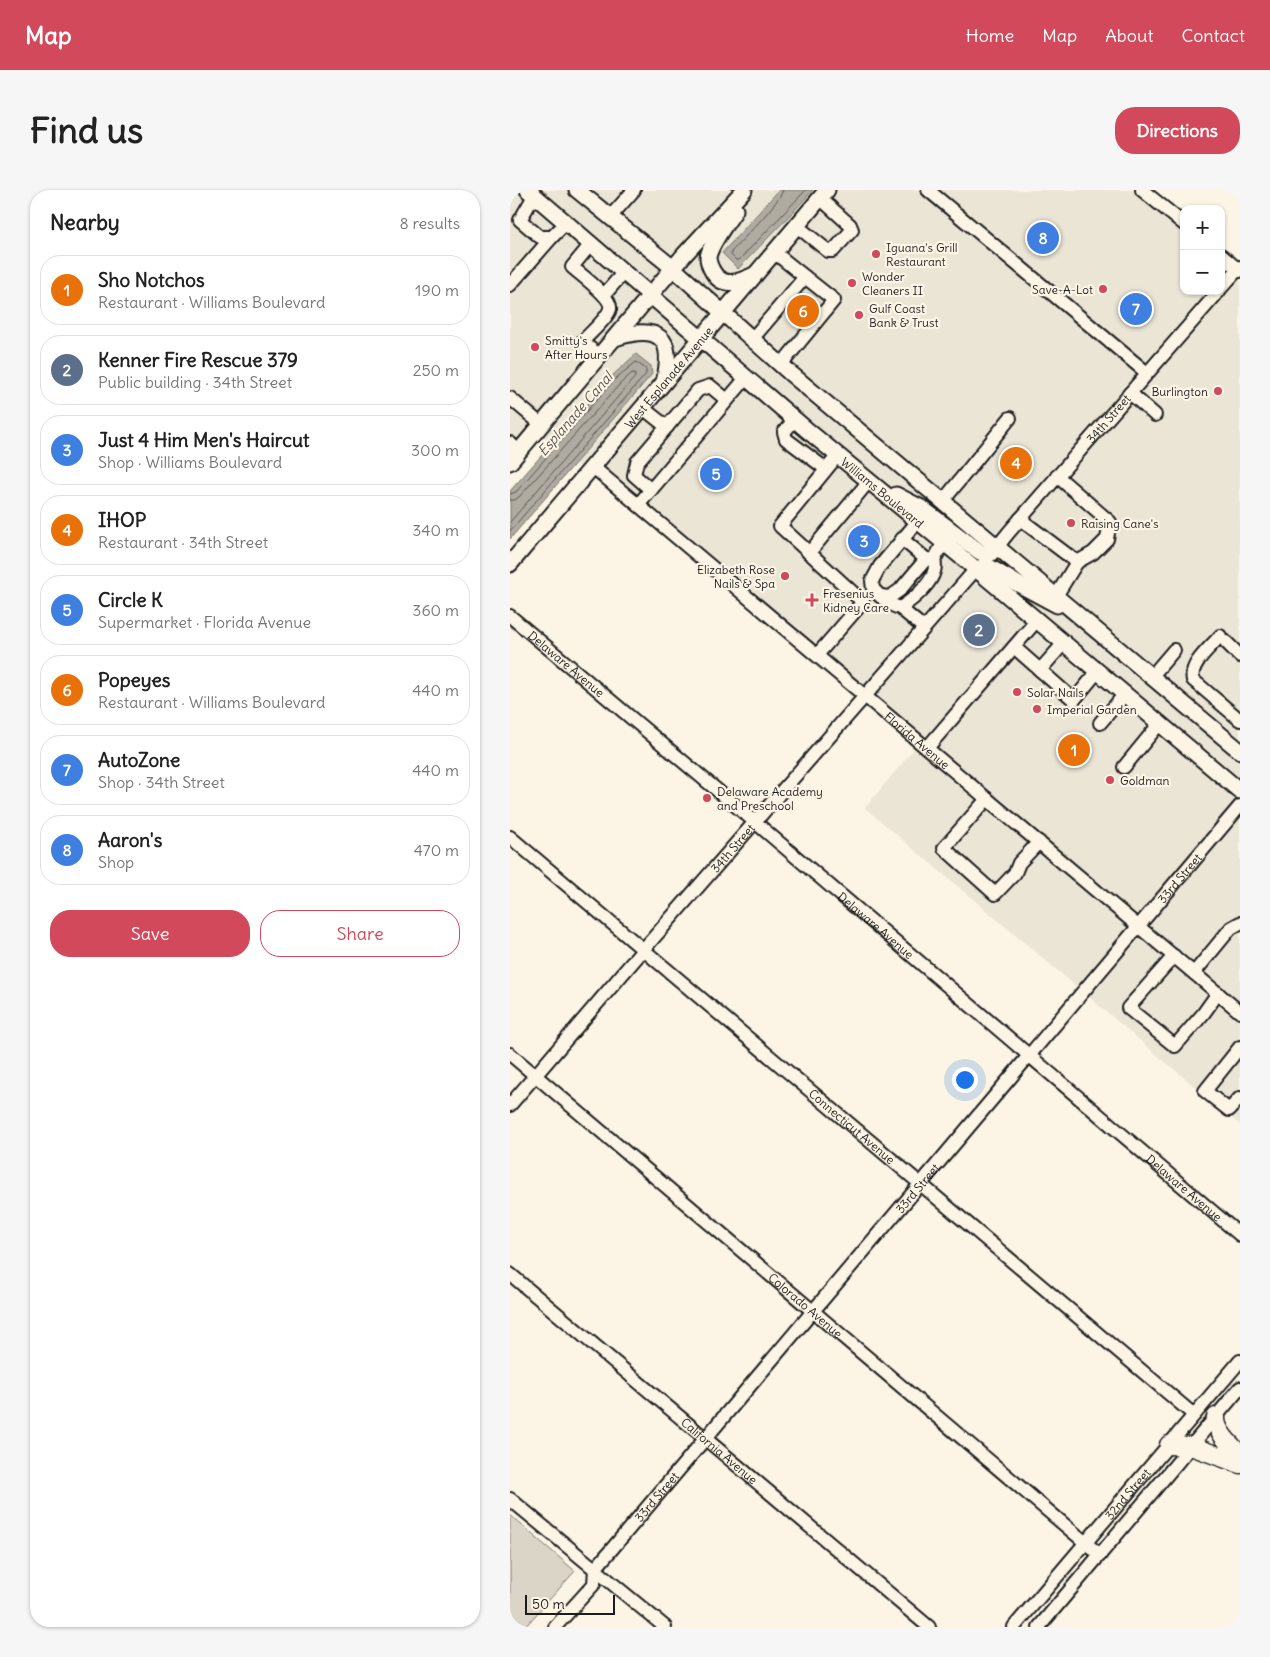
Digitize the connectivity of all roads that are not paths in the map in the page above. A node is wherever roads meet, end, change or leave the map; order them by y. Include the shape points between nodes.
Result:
1 (577, 190) edge
2 (634, 190) edge
3 (744, 190) edge
4 (748, 190) edge
5 (928, 190) edge
6 (1142, 190) edge
7 (531, 193) edge
8 (823, 194) edge
9 (611, 216) junction
10 (1180, 221) edge
11 (566, 223) junction
12 (797, 226) junction
13 (552, 237) junction
14 (591, 244) junction
15 (774, 252) junction
16 (1225, 258) edge
17 (673, 268) junction
18 (1239, 269) edge
19 (624, 272) junction
20 (756, 274) junction
21 (805, 277) junction
22 (1225, 284) edge
23 (510, 285) edge
24 (604, 295) junction
25 (651, 295) junction
26 (1216, 295) edge
27 (610, 310) junction
28 (723, 313) junction
29 (627, 324) junction
30 (615, 338) junction
31 (702, 338) junction
32 (752, 339) junction
33 (600, 356) junction
34 (781, 365) junction
35 (1148, 373) junction
36 (747, 377) junction
37 (664, 383) junction
38 (1130, 394) junction
39 (510, 398) edge
40 (727, 400) junction
41 (643, 408) junction
42 (1155, 415) dead end
43 (1010, 418) dead end
44 (795, 419) junction
45 (542, 425) junction
46 (666, 427) junction
47 (513, 452) edge
48 (838, 455) junction
49 (593, 467) junction
50 (826, 470) junction
51 (1057, 476) junction
52 (872, 483) junction
53 (652, 490) junction
54 (943, 501) junction
55 (638, 505) junction
56 (1020, 519) junction
57 (918, 521) junction
58 (902, 539) junction
59 (944, 542) junction
60 (997, 546) junction
61 (809, 553) junction
62 (930, 560) junction
63 (1077, 562) junction
64 (510, 564) edge
65 (976, 569) junction
66 (880, 596) junction
67 (1056, 596) junction
68 (900, 608) junction
69 (510, 616) edge
70 (1083, 619) junction
71 (1037, 620) junction
72 (924, 628) junction
73 (1064, 643) junction
74 (1014, 647) junction
75 (1174, 650) dead end
76 (817, 655) junction
77 (1240, 656) edge
78 (1040, 670) junction
79 (1098, 671) junction
80 (1151, 677) junction
81 (1125, 694) junction
82 (865, 696) junction
83 (1240, 720) edge
84 (1100, 723) dead end
85 (1160, 723) junction
86 (927, 748) junction
87 (1240, 751) edge
88 (1124, 767) dead end
89 (1240, 791) edge
90 (987, 798) junction
91 (1240, 806) edge
92 (755, 822) junction
93 (510, 837) edge
94 (1039, 842) junction
95 (1240, 923) edge
96 (1138, 926) junction
97 (643, 950) junction
98 (1174, 956) junction
99 (1194, 973) junction
100 (1218, 993) junction
101 (1240, 1012) edge
102 (1240, 1046) edge
103 (510, 1054) edge
104 (1029, 1055) junction
105 (535, 1075) junction
106 (1240, 1098) edge
107 (510, 1104) edge
108 (920, 1184) junction
109 (1240, 1236) edge
110 (510, 1274) edge
111 (813, 1312) junction
112 (1240, 1360) edge
113 (1240, 1388) edge
114 (1194, 1415) junction
115 (1216, 1417) junction
116 (705, 1440) junction
117 (1169, 1445) junction
118 (1191, 1446) junction
119 (1240, 1454) edge
120 (1240, 1464) edge
121 (510, 1499) edge
122 (1086, 1543) junction
123 (1100, 1555) junction
124 (595, 1569) junction
125 (555, 1627) edge
126 (666, 1627) edge
127 (928, 1627) edge
128 (1014, 1627) edge
129 (1039, 1627) edge

1 - 9 main road
2 - 9 street
3 - 17 main road
4 - 20 main road via 708,257 714,275 722,282 732,283
5 - 35 street
6 - 10 street
7 - 11 main road, Williams Boulevard
7 - 13 street via 520,220 540,236
8 - 12 main road, West Esplanade Avenue
8 - 12 street via 852,230 833,251 828,252
9 - 17 main road
11 - 13 street
11 - 14 main road, Williams Boulevard
12 - 15 main road, West Esplanade Avenue
13 - 23 street
14 - 19 main road, Williams Boulevard
14 - 24 street via 572,267
15 - 20 main road, West Esplanade Avenue
15 - 21 street
16 - 18 street
17 - 25 main road
17 - 28 main road
18 - 22 street, 34th Street
19 - 24 street
19 - 25 main road, Williams Boulevard
20 - 28 main road, West Esplanade Avenue
21 - 32 street
21 - 34 street via 834,300
24 - 27 street
25 - 29 main road
25 - 31 main road, Williams Boulevard
26 - 35 street, 34th Street
27 - 29 street
27 - 33 street via 582,342
28 - 31 main road, West Esplanade Avenue
28 - 32 main road
29 - 30 main road
30 - 33 main road
30 - 37 main road via 650,332 660,338 668,352
31 - 36 main road, Williams Boulevard
31 - 37 main road, West Esplanade Avenue
32 - 34 main road
33 - 45 main road
34 - 54 main road
35 - 38 street, 34th Street
36 - 40 street
36 - 44 main road, Williams Boulevard
37 - 41 main road, West Esplanade Avenue
38 - 42 street
38 - 51 street, 34th Street
39 - 45 street
40 - 46 street via 710,386 698,390
40 - 53 street
41 - 46 street
41 - 49 main road, West Esplanade Avenue
43 - 54 street
44 - 48 main road, Williams Boulevard
44 - 50 street via 784,432 786,438
45 - 47 main road
46 - 53 street via 637,462 634,475
48 - 50 street
48 - 52 main road, Williams Boulevard
49 - 55 street, Florida Avenue
49 - 64 main road, West Esplanade Avenue
50 - 61 street via 780,526
51 - 56 street, 34th Street
51 - 63 street via 1110,522 1106,539 1093,554
52 - 57 main road, Williams Boulevard
52 - 60 main road via 923,509 980,552 990,554
52 - 61 street
53 - 55 street
54 - 60 main road
55 - 76 street, Florida Avenue
56 - 60 street, 34th Street
56 - 63 street
57 - 58 street
57 - 59 main road, Williams Boulevard
58 - 62 street
58 - 66 street via 872,581 873,589
59 - 62 street
59 - 65 main road, Williams Boulevard
60 - 67 main road
61 - 76 street via 863,602
62 - 66 street via 900,590 890,597
62 - 68 street via 936,567 933,575 911,601
63 - 67 street
65 - 70 main road via 991,568
65 - 71 main road, Williams Boulevard
65 - 72 street, 34th Street
66 - 68 street
67 - 70 main road
68 - 72 street
69 - 92 street, Delaware Avenue
70 - 80 main road
71 - 73 main road, Williams Boulevard
71 - 74 street
72 - 82 street, 34th Street
73 - 78 street
73 - 79 main road, Williams Boulevard
74 - 78 street
74 - 86 street
75 - 80 street
76 - 82 street, Florida Avenue
77 - 83 street via 1223,639 1194,666 1191,673 1193,680
78 - 79 street via 1074,700
79 - 81 main road, Williams Boulevard
80 - 87 main road
81 - 84 street
81 - 85 main road, Williams Boulevard
82 - 86 street, Florida Avenue
82 - 92 street, 34th Street
85 - 88 street
85 - 89 main road, Williams Boulevard
86 - 90 street, Florida Avenue
90 - 94 street, Florida Avenue
90 - 94 street via 944,848 995,894
91 - 96 street, 33rd Street
92 - 97 street, 34th Street
92 - 104 street, Delaware Avenue
93 - 97 street, Connecticut Avenue
94 - 96 street, Florida Avenue
95 - 99 street via 1231,928
96 - 98 street, Florida Avenue
96 - 104 street, 33rd Street
97 - 105 street, 34th Street
97 - 108 street, Connecticut Avenue
98 - 99 street, Florida Avenue
98 - 100 street via 1128,1008 1174,1046
99 - 100 street, Florida Avenue
100 - 101 street, Florida Avenue
102 - 106 street via 1205,1091 1229,1110
103 - 105 street, Colorado Avenue
104 - 108 street, 33rd Street
104 - 109 street, Delaware Avenue
105 - 107 street, 34th Street
105 - 111 street, Colorado Avenue
108 - 111 street, 33rd Street
108 - 114 street, Connecticut Avenue
110 - 116 street, California Avenue
111 - 116 street, 33rd Street
111 - 122 street, Colorado Avenue
112 - 114 street, 32nd Street
113 - 115 street, 32nd Street
114 - 117 street, 32nd Street
115 - 118 street, 32nd Street
115 - 119 highway via 1215,1423 1227,1442
116 - 124 street, 33rd Street
116 - 127 street, California Avenue
117 - 118 highway
117 - 122 street, 32nd Street
118 - 120 highway
118 - 123 street, 32nd Street
121 - 124 street
122 - 123 street, Colorado Avenue
122 - 128 street, 32nd Street
123 - 129 street, 32nd Street
124 - 125 street via 594,1584
124 - 126 street

